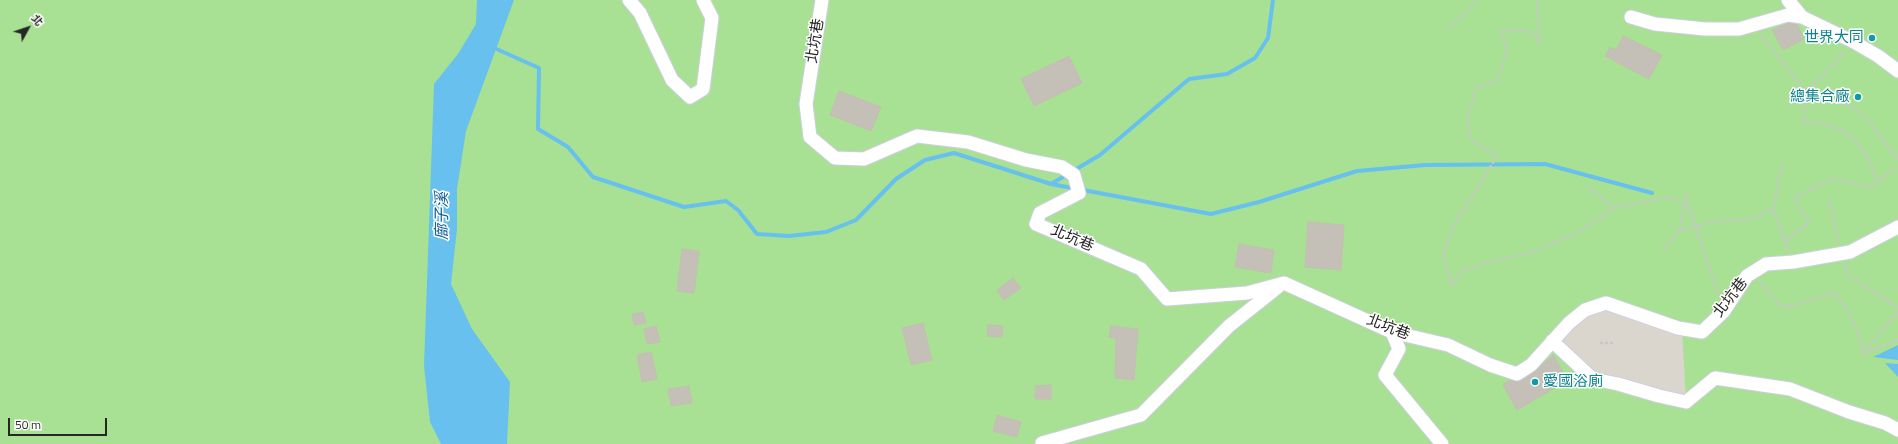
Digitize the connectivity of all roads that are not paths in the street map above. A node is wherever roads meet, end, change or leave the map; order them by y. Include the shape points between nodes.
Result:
1 (629, 0) edge
2 (703, 0) edge
3 (822, 0) edge
4 (1788, 0) edge
5 (1631, 17) dead end
6 (1802, 17) junction
7 (1898, 71) edge
8 (1898, 227) edge
9 (1284, 283) junction
10 (1392, 332) junction
11 (1552, 341) junction
12 (1898, 430) edge
13 (1042, 443) edge
14 (1442, 444) edge

1 - 2 street via 640,13 672,80 690,97 703,89 712,18
3 - 9 street, 北坑巷 via 806,104 810,137 835,158 864,159 917,136 968,142 1062,168 1074,175 1078,193 1040,213 1036,224 1141,269 1167,299 1247,293
4 - 6 street
5 - 6 street via 1655,24 1705,29 1739,28 1788,15
6 - 7 street via 1854,42
8 - 11 street, 北坑巷 via 1850,252 1766,264 1747,276 1724,311 1702,332 1678,328 1606,303 1585,310
9 - 10 street, 北坑巷
9 - 13 street via 1228,326 1141,415
10 - 11 street, 北坑巷 via 1448,345 1516,374 1531,365
10 - 14 street via 1399,349 1385,375
11 - 12 street via 1593,379 1659,396 1686,402 1715,378 1790,389

